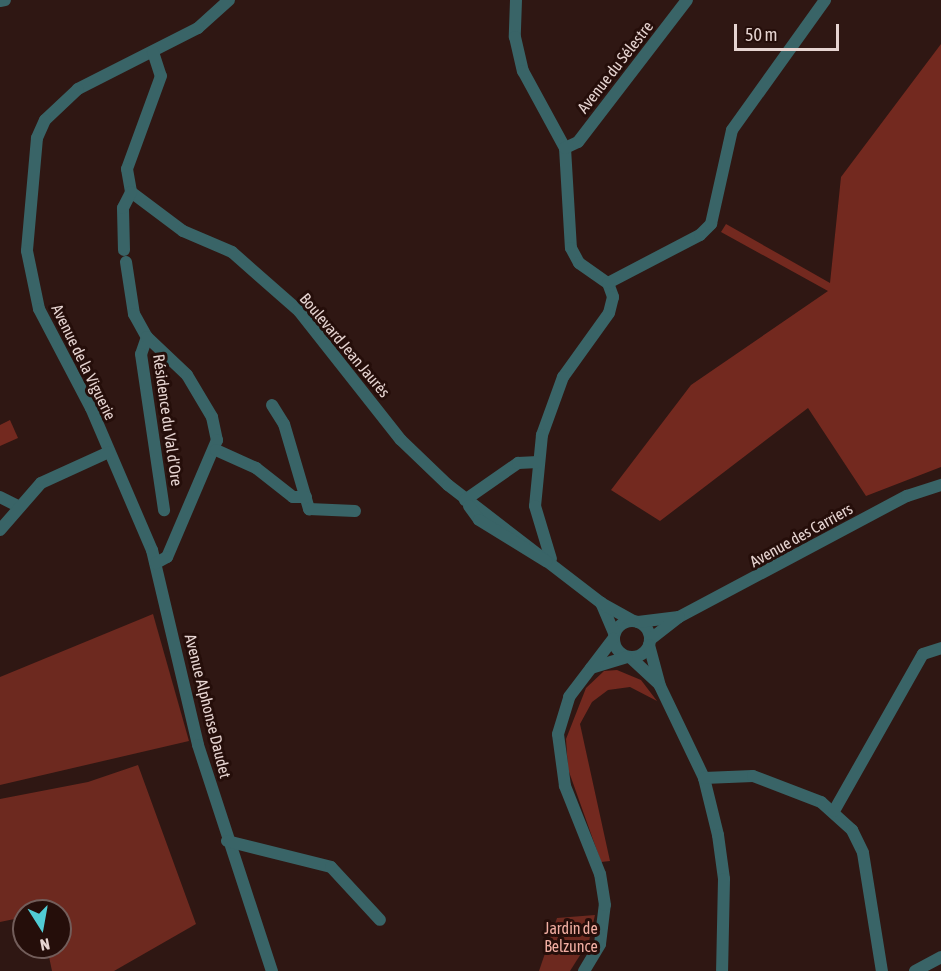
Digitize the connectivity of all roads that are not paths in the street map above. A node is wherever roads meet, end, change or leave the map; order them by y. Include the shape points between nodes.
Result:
1 (229, 0) edge
2 (516, 0) edge
3 (687, 0) edge
4 (825, 0) edge
5 (153, 52) junction
6 (565, 148) junction
7 (131, 192) junction
8 (609, 283) junction
9 (147, 337) junction
10 (272, 405) dead end
11 (216, 450) junction
12 (109, 452) junction
13 (538, 462) junction
14 (941, 485) edge
15 (306, 497) junction
16 (0, 498) edge
17 (465, 500) junction
18 (16, 506) junction
19 (164, 510) dead end
20 (355, 511) dead end
21 (0, 530) edge
22 (156, 563) junction
23 (553, 563) junction
24 (601, 603) junction
25 (679, 618) junction
26 (635, 622) junction
27 (614, 636) junction
28 (650, 643) junction
29 (941, 648) edge
30 (628, 657) junction
31 (587, 670) junction
32 (660, 686) junction
33 (704, 778) junction
34 (834, 811) junction
35 (227, 841) junction
36 (380, 920) dead end
37 (941, 957) edge
38 (272, 971) edge
39 (584, 971) edge
40 (722, 971) edge
41 (882, 971) edge
42 (915, 971) edge

1 - 5 street, Avenue de la Viguerie via 198,28
2 - 6 street via 515,37 523,70
3 - 6 street, Avenue du Sélestre via 593,123
4 - 8 street via 732,130 711,224 700,235
5 - 7 street via 161,76 127,168
5 - 12 street, Avenue de la Viguerie via 78,89 45,120 38,138 28,264 39,309
6 - 8 street via 571,248 579,263
7 - 9 street, Résidence du Val d'Ore via 123,208 125,256 134,314
7 - 17 street, Boulevard Jean Jaurès via 183,231 232,252 299,311 401,440
8 - 13 street via 609,313 554,395
9 - 11 street, Résidence du Val d'Ore via 200,396 216,429
9 - 19 street, Résidence du Val d'Ore via 141,354
10 - 15 street via 284,424
11 - 15 street via 256,468 293,497
11 - 22 street, Résidence du Val d'Ore via 167,557
12 - 18 street via 41,483
12 - 22 street, Avenue Alphonse Daudet
13 - 17 street via 518,463
13 - 23 street via 535,506
14 - 25 street, Avenue des Carriers via 896,501
15 - 20 street via 313,513
16 - 18 street
17 - 23 street, Boulevard Jean Jaurès
18 - 21 street
22 - 35 street, Avenue Alphonse Daudet via 198,745
23 - 24 street, Boulevard Jean Jaurès
24 - 26 street
24 - 27 street
25 - 26 street, Avenue des Carriers
25 - 28 street, Avenue des Carriers
26 - 27 street
26 - 28 street
27 - 30 street
27 - 31 street
28 - 30 street, Avenue des Carriers
28 - 32 street
29 - 34 street via 922,654
30 - 31 street, Avenue des Carriers
30 - 32 street
31 - 39 street via 569,697 558,734 565,786 597,867 605,905 600,944
32 - 33 street
33 - 34 street via 745,774
33 - 40 street via 724,879
34 - 41 street via 863,853
35 - 36 street via 331,867
35 - 38 street, Avenue Alphonse Daudet
37 - 42 street

